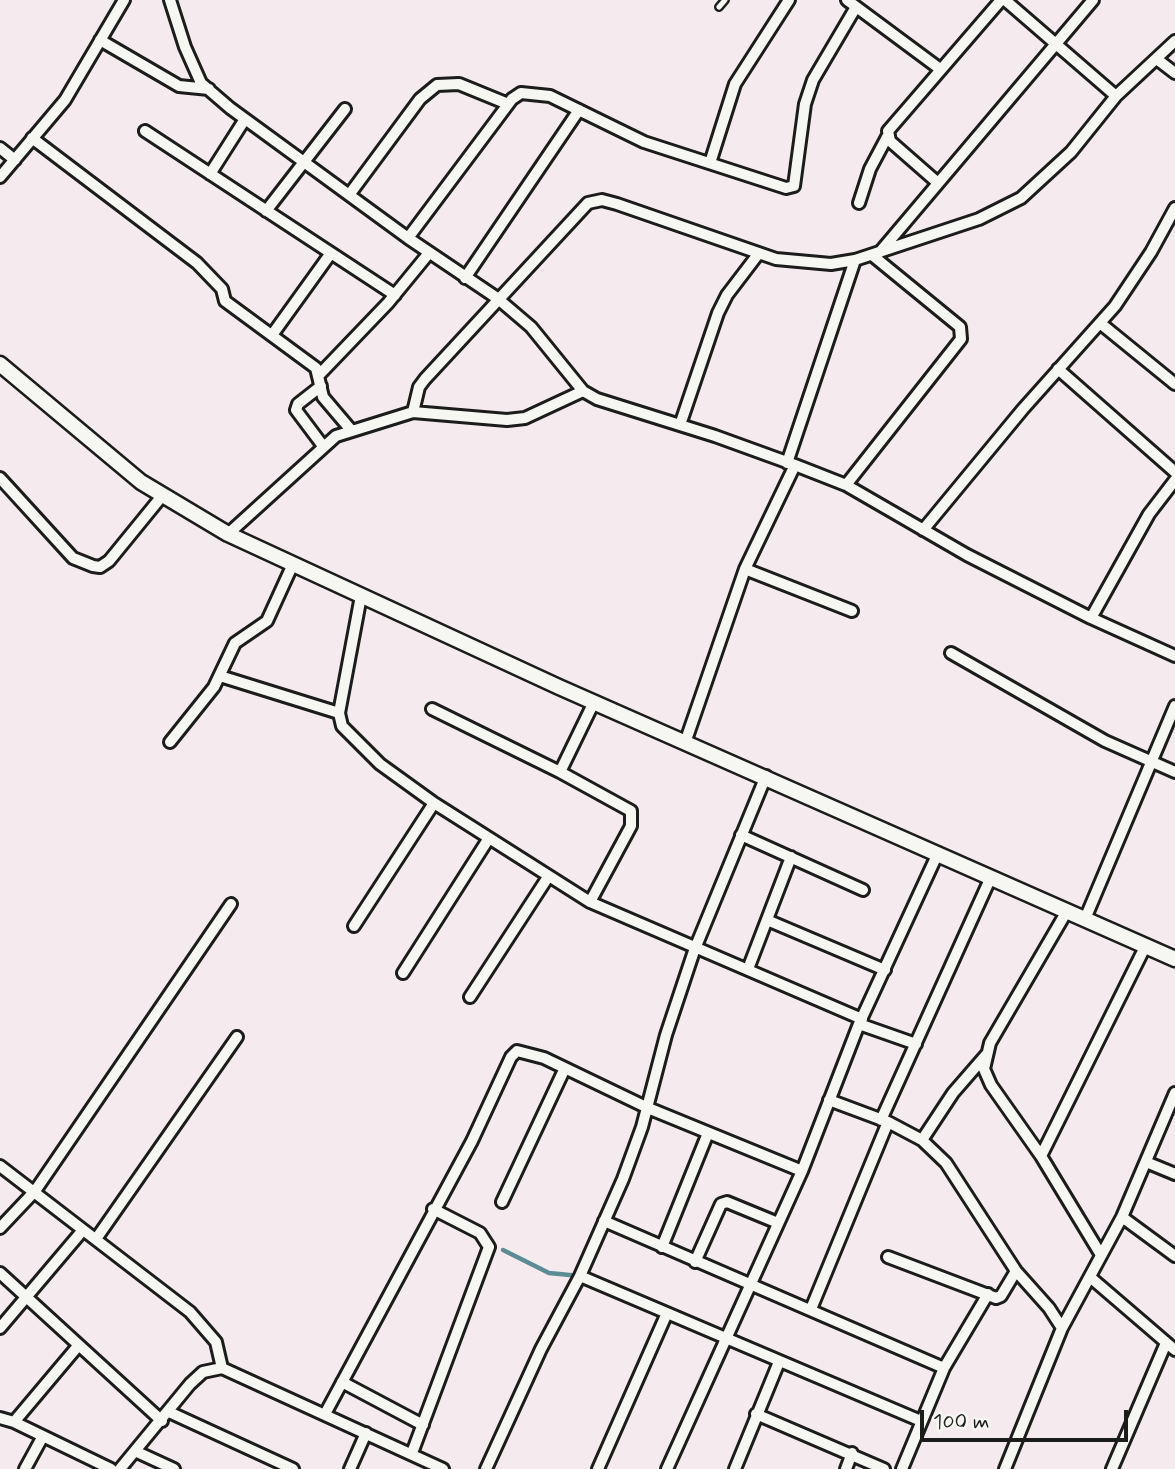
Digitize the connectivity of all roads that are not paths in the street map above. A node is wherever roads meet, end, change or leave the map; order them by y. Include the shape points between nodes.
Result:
1 (124, 0) edge
2 (170, 0) edge
3 (725, 0) edge
4 (789, 0) edge
5 (1003, 0) edge
6 (1093, 0) edge
7 (851, 4) edge
8 (719, 7) dead end
9 (100, 40) junction
10 (1175, 41) edge
11 (1057, 45) junction
12 (1157, 60) junction
13 (940, 68) junction
14 (1175, 73) edge
15 (209, 89) junction
16 (1116, 96) junction
17 (508, 104) junction
18 (345, 109) dead end
19 (579, 110) junction
20 (245, 119) junction
21 (145, 131) dead end
22 (887, 136) junction
23 (32, 138) junction
24 (0, 148) edge
25 (15, 160) junction
26 (304, 162) junction
27 (710, 163) junction
28 (210, 174) junction
29 (0, 177) edge
30 (938, 183) junction
31 (349, 195) junction
32 (859, 203) dead end
33 (1175, 208) edge
34 (266, 211) junction
35 (408, 239) junction
36 (331, 253) junction
37 (429, 253) junction
38 (759, 253) junction
39 (876, 254) junction
40 (855, 260) junction
41 (465, 278) junction
42 (395, 295) junction
43 (497, 298) junction
44 (1100, 323) junction
45 (272, 335) junction
46 (0, 364) edge
47 (1058, 369) junction
48 (320, 381) junction
49 (1175, 384) edge
50 (583, 391) junction
51 (413, 412) junction
52 (680, 425) junction
53 (351, 430) junction
54 (323, 446) junction
55 (791, 464) junction
56 (1175, 472) edge
57 (0, 478) edge
58 (1175, 480) edge
59 (846, 485) junction
60 (162, 496) junction
61 (923, 530) junction
62 (228, 534) junction
63 (293, 564) junction
64 (745, 569) junction
65 (361, 596) junction
66 (852, 611) dead end
67 (1091, 618) junction
68 (951, 653) dead end
69 (1175, 656) edge
70 (220, 676) junction
71 (594, 702) junction
72 (1175, 706) edge
73 (432, 709) dead end
74 (339, 713) junction
75 (686, 740) junction
76 (170, 742) dead end
77 (1152, 762) junction
78 (560, 772) junction
79 (1175, 772) edge
80 (766, 776) junction
81 (434, 803) junction
82 (741, 835) junction
83 (489, 838) junction
84 (938, 853) junction
85 (791, 857) junction
86 (548, 877) junction
87 (991, 877) junction
88 (863, 890) dead end
89 (590, 902) junction
90 (230, 904) dead end
91 (1067, 911) junction
92 (767, 919) junction
93 (1085, 919) junction
94 (354, 926) dead end
95 (696, 946) junction
96 (1146, 946) junction
97 (1175, 959) edge
98 (748, 969) junction
99 (885, 970) junction
100 (403, 972) dead end
101 (470, 997) dead end
102 (861, 1021) junction
103 (237, 1037) dead end
104 (916, 1044) junction
105 (986, 1055) junction
106 (565, 1068) junction
107 (1175, 1093) edge
108 (829, 1100) junction
109 (648, 1108) junction
110 (885, 1121) junction
111 (708, 1133) junction
112 (922, 1140) junction
113 (1041, 1156) junction
114 (1146, 1162) junction
115 (0, 1166) edge
116 (802, 1171) junction
117 (1175, 1174) edge
118 (35, 1191) junction
119 (502, 1202) dead end
120 (433, 1209) junction
121 (1122, 1217) junction
122 (604, 1222) junction
123 (778, 1223) junction
124 (0, 1228) edge
125 (83, 1230) junction
126 (96, 1239) junction
127 (662, 1247) junction
128 (1101, 1255) junction
129 (1175, 1256) edge
130 (888, 1257) dead end
131 (695, 1262) junction
132 (1016, 1270) junction
133 (0, 1273) edge
134 (580, 1276) junction
135 (1090, 1277) junction
136 (750, 1287) junction
137 (988, 1294) junction
138 (25, 1298) junction
139 (811, 1308) junction
140 (667, 1313) junction
141 (0, 1328) edge
142 (1062, 1328) junction
143 (727, 1339) junction
144 (78, 1346) junction
145 (1170, 1346) edge
146 (779, 1362) junction
147 (222, 1368) junction
148 (944, 1368) junction
149 (342, 1382) junction
150 (325, 1414) junction
151 (756, 1414) junction
152 (165, 1416) junction
153 (0, 1418) edge
154 (921, 1421) junction
155 (15, 1422) junction
156 (423, 1424) junction
157 (366, 1433) junction
158 (43, 1436) junction
159 (137, 1452) junction
160 (852, 1453) junction
161 (412, 1454) junction
162 (25, 1469) edge
163 (111, 1469) edge
164 (120, 1469) edge
165 (174, 1469) edge
166 (293, 1469) edge
167 (350, 1469) edge
168 (443, 1469) edge
169 (486, 1469) edge
170 (598, 1469) edge
171 (667, 1469) edge
172 (735, 1469) edge
173 (846, 1469) edge
174 (884, 1469) edge
175 (902, 1469) edge
176 (1005, 1469) edge
177 (1112, 1469) edge

1 - 9 street
2 - 15 street via 191,65
3 - 8 lane
4 - 27 street via 735,84
5 - 11 street
5 - 13 street
6 - 11 street
7 - 13 street
7 - 27 street via 805,104 794,186 786,188
9 - 15 street via 179,86
9 - 23 street via 65,100
10 - 12 street
11 - 16 street
11 - 30 street
12 - 14 street
12 - 16 street
13 - 22 street
15 - 20 street
16 - 39 street via 1071,152 1021,198 979,219
17 - 19 street via 530,92
17 - 31 street via 459,84 437,85 420,99
17 - 35 street
18 - 26 street
19 - 27 street via 644,142
19 - 41 street
20 - 26 street
20 - 28 street
21 - 28 street
22 - 30 street
22 - 32 street
23 - 25 street
23 - 45 street via 197,262 222,289 225,301
24 - 25 street
25 - 29 street
26 - 31 street
26 - 34 street
28 - 34 street
30 - 39 street
31 - 35 street
33 - 44 street via 1134,281
34 - 36 street
35 - 37 street
36 - 42 street
36 - 45 street
37 - 41 street
37 - 42 street
38 - 40 street via 808,264
38 - 43 street via 594,200
38 - 52 street via 718,313
39 - 40 street
39 - 59 street via 960,327 961,338
40 - 55 street
41 - 43 street
42 - 48 street
43 - 50 street via 531,327
43 - 51 street via 419,387
44 - 47 street
44 - 49 street
45 - 48 street via 316,368
46 - 60 street
47 - 56 street
47 - 61 street
48 - 53 street via 323,397
48 - 54 street via 296,410
50 - 51 street via 525,418
50 - 52 street
51 - 53 street
52 - 55 street
53 - 54 street
54 - 62 street
55 - 59 street
55 - 64 street
57 - 60 street via 73,558 100,567
58 - 67 street via 1149,514
59 - 61 street
60 - 62 street
61 - 67 street
62 - 63 street
63 - 65 street
63 - 70 street via 267,621 235,643
64 - 66 street
64 - 75 street
65 - 71 street
65 - 74 street
67 - 69 street
68 - 77 street via 1105,741
70 - 74 street
70 - 76 street
71 - 75 street
71 - 78 street
72 - 77 street
73 - 78 street
74 - 81 street via 342,726 380,764
75 - 80 street
77 - 79 street
77 - 93 street
78 - 89 street via 623,805 633,817
80 - 82 street
80 - 84 street
81 - 83 street
81 - 94 street
82 - 85 street
82 - 95 street
83 - 86 street
83 - 100 street
84 - 87 street
84 - 99 street
85 - 88 street
85 - 92 street
86 - 89 street
86 - 101 street
87 - 91 street
87 - 104 street
89 - 95 street
90 - 118 street
91 - 93 street
91 - 105 street
92 - 98 street
92 - 99 street
93 - 96 street
95 - 98 street
95 - 109 street
96 - 97 street
96 - 113 street
98 - 102 street
99 - 102 street
102 - 104 street
102 - 108 street
103 - 126 street
104 - 110 street
105 - 112 street via 953,1093
105 - 113 street via 984,1069 991,1085
106 - 109 street
106 - 119 street
106 - 120 street via 529,1052 512,1057
107 - 114 street
108 - 110 street
108 - 116 street
109 - 111 street
109 - 122 street
110 - 112 street
110 - 139 street
111 - 116 street
111 - 127 street
112 - 132 street via 946,1163
113 - 128 street
114 - 117 street
114 - 121 street
115 - 118 street
116 - 123 street
118 - 124 street
118 - 125 street
120 - 149 street
120 - 156 street via 480,1233 489,1247
121 - 128 street
121 - 129 street
122 - 127 street
122 - 134 street
123 - 131 street via 727,1202 721,1204
123 - 136 street
125 - 126 street
125 - 138 street
126 - 147 street via 208,1330
127 - 131 street
128 - 135 street
130 - 137 street
131 - 136 street
132 - 137 street via 1001,1297
132 - 142 street
133 - 138 street
134 - 140 street
134 - 169 street
135 - 142 street
135 - 145 street
136 - 139 street
136 - 143 street
137 - 148 street
138 - 141 street
138 - 144 street
139 - 148 street
140 - 143 street
140 - 170 street
142 - 176 street
143 - 146 street
143 - 171 street
144 - 152 street
144 - 155 street
145 - 177 street
146 - 151 street
146 - 154 street
147 - 150 street
147 - 152 street via 203,1371
148 - 154 street
149 - 150 street
149 - 156 street
150 - 157 street
151 - 160 street
151 - 172 street
152 - 159 street
152 - 166 street
153 - 155 street
154 - 175 street
155 - 158 street
156 - 161 street
157 - 161 street
157 - 167 street
158 - 162 street
158 - 163 street
159 - 164 street
159 - 165 street
160 - 173 street
160 - 174 street
161 - 168 street

